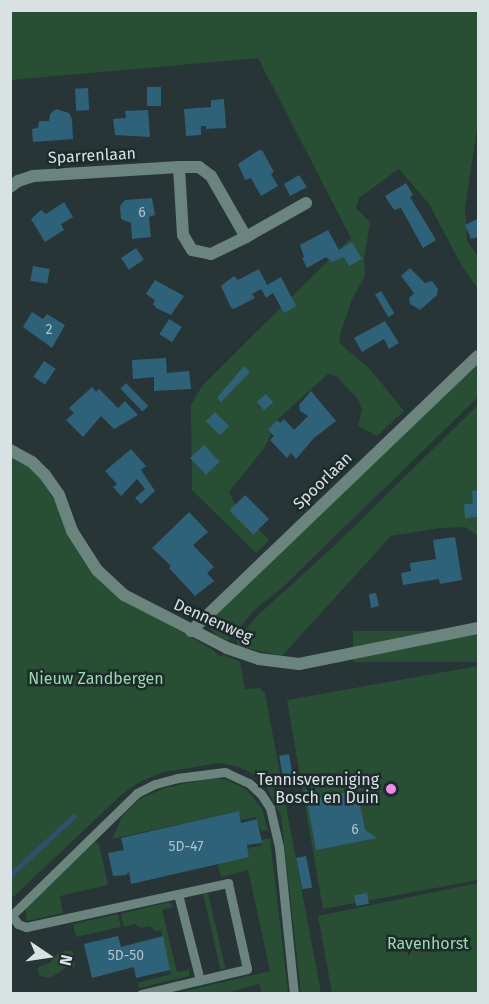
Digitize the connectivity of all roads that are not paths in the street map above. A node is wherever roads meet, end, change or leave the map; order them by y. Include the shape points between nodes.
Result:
1 (179, 167) junction
2 (10, 187) edge
3 (306, 203) dead end
4 (246, 237) junction
5 (478, 356) edge
6 (10, 450) edge
7 (478, 628) edge
8 (191, 631) junction
9 (178, 894) junction
10 (11, 916) edge
11 (200, 980) junction
12 (156, 992) edge
13 (141, 993) edge
14 (294, 993) edge

1 - 2 street, Sparrenlaan via 33,176
1 - 4 street, Sparrenlaan via 199,167 208,172
1 - 4 street via 183,235 192,250 211,254
3 - 4 street
5 - 8 street, Spoorlaan
6 - 8 street, Dennenweg via 32,462 45,475 59,495 72,531 97,570 124,595
7 - 8 street, Dennenweg via 299,664 259,659
9 - 10 lane via 26,927
9 - 11 lane
9 - 11 lane via 228,883 247,969
10 - 14 lane via 137,793 177,778 225,772 249,783 270,808 279,847
11 - 12 lane
12 - 13 lane

